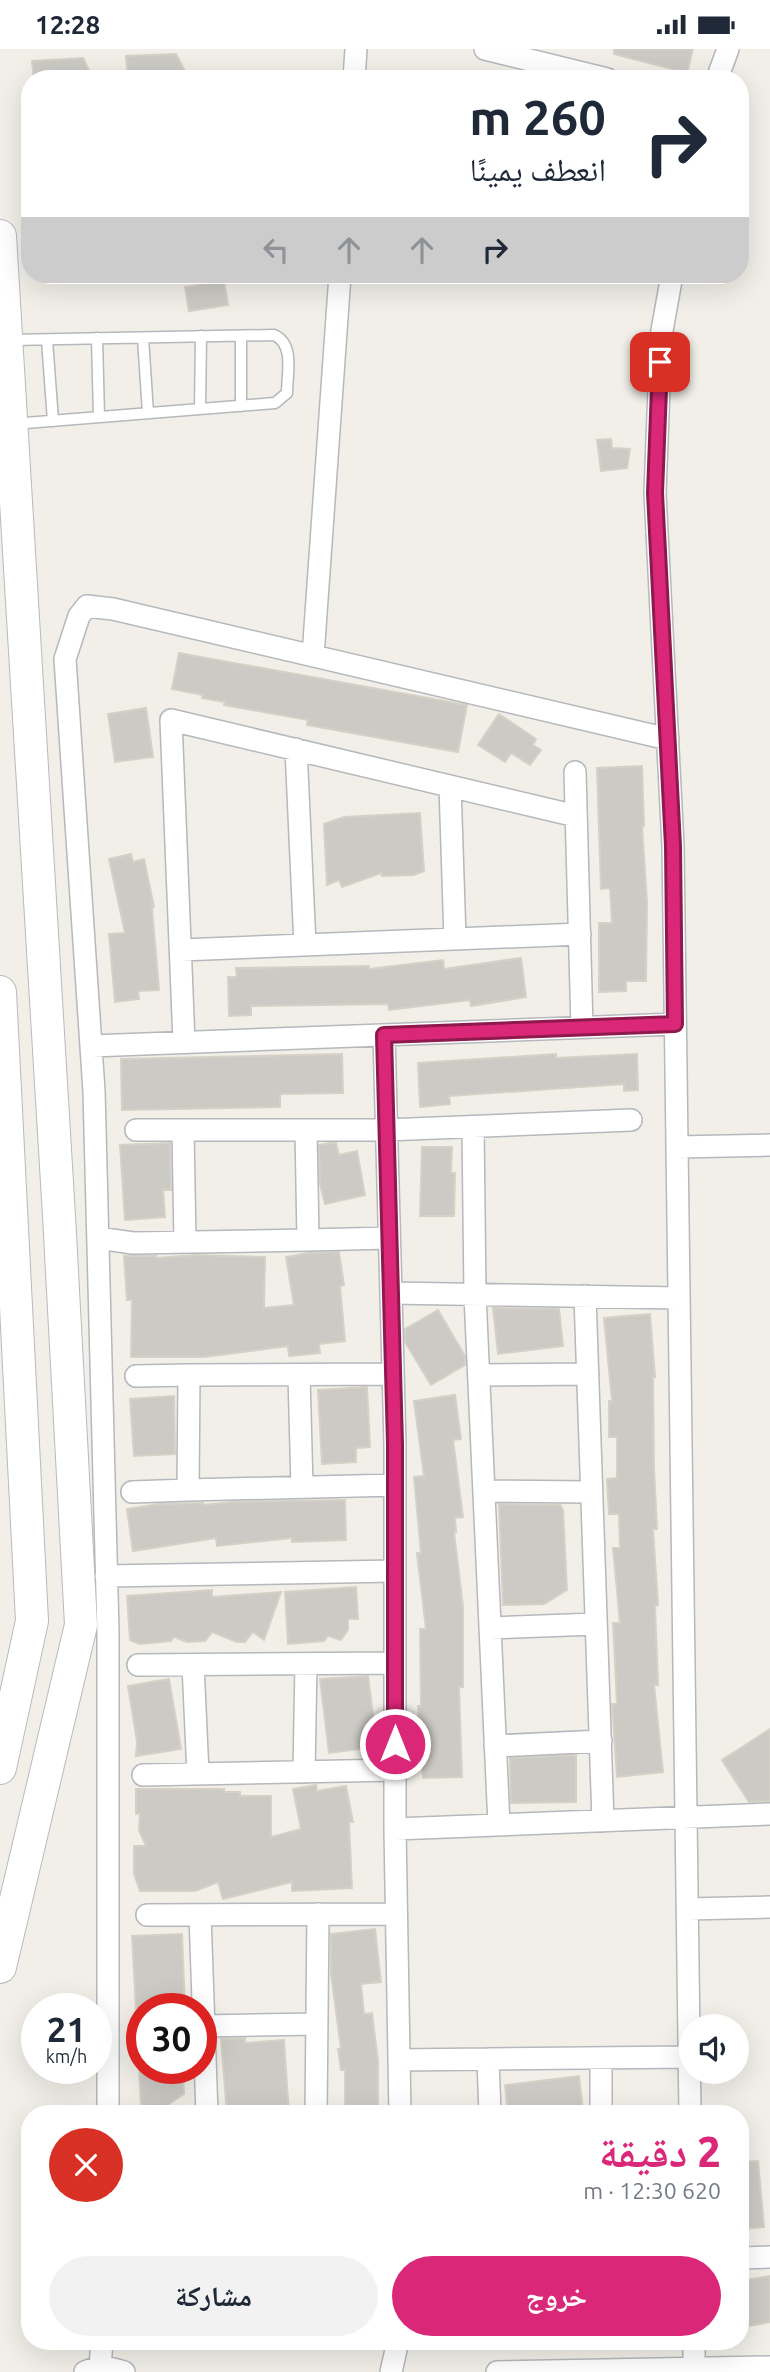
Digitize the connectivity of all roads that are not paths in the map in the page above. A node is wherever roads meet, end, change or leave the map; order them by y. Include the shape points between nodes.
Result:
1 (356, 49) edge
2 (485, 49) edge
3 (728, 49) edge
4 (355, 70) edge
5 (570, 70) edge
6 (720, 70) edge
7 (0, 236) edge
8 (339, 284) edge
9 (670, 284) edge
10 (241, 335) junction
11 (201, 336) junction
12 (97, 338) junction
13 (143, 338) junction
14 (47, 339) junction
15 (6, 340) junction
16 (241, 406) junction
17 (201, 409) junction
18 (148, 413) junction
19 (99, 417) junction
20 (53, 421) junction
21 (11, 424) junction
22 (10, 572) edge
23 (313, 656) junction
24 (668, 739) junction
25 (296, 750) junction
26 (575, 772) dead end
27 (450, 786) junction
28 (576, 816) junction
29 (580, 934) junction
30 (455, 939) junction
31 (305, 945) junction
32 (181, 950) junction
33 (0, 992) edge
34 (675, 1024) junction
35 (582, 1027) junction
36 (384, 1035) junction
37 (184, 1042) junction
38 (91, 1046) junction
39 (631, 1120) dead end
40 (473, 1127) junction
41 (54, 1130) junction
42 (136, 1130) dead end
43 (183, 1130) junction
44 (306, 1130) junction
45 (386, 1130) junction
46 (4, 1131) edge
47 (770, 1145) edge
48 (677, 1147) junction
49 (389, 1229) junction
50 (97, 1238) junction
51 (308, 1240) junction
52 (185, 1242) junction
53 (391, 1293) junction
54 (475, 1295) junction
55 (585, 1296) junction
56 (679, 1298) junction
57 (393, 1374) junction
58 (588, 1374) junction
59 (189, 1375) junction
60 (299, 1375) junction
61 (479, 1375) junction
62 (136, 1376) dead end
63 (395, 1485) junction
64 (302, 1487) junction
65 (188, 1490) junction
66 (484, 1491) junction
67 (132, 1492) dead end
68 (592, 1492) junction
69 (395, 1571) junction
70 (106, 1576) junction
71 (596, 1624) junction
72 (490, 1629) junction
73 (395, 1663) junction
74 (193, 1664) junction
75 (306, 1664) junction
76 (138, 1665) dead end
77 (601, 1741) junction
78 (495, 1746) junction
79 (0, 1768) edge
80 (395, 1770) junction
81 (304, 1772) junction
82 (198, 1774) junction
83 (143, 1775) dead end
84 (770, 1814) edge
85 (687, 1818) junction
86 (603, 1821) junction
87 (499, 1825) junction
88 (395, 1829) junction
89 (770, 1907) edge
90 (688, 1909) junction
91 (318, 1914) junction
92 (396, 1914) junction
93 (147, 1915) dead end
94 (200, 1915) junction
95 (0, 1967) edge
96 (203, 1993) edge
97 (689, 2014) edge
98 (317, 2024) junction
99 (217, 2026) edge
100 (679, 2057) edge
101 (601, 2058) junction
102 (488, 2059) junction
103 (399, 2060) junction
104 (206, 2084) edge
105 (689, 2084) edge
106 (108, 2105) edge
107 (207, 2105) edge
108 (316, 2105) edge
109 (400, 2105) edge
110 (490, 2105) edge
111 (601, 2105) edge
112 (690, 2105) edge
113 (749, 2257) edge
114 (770, 2257) edge
115 (99, 2350) edge
116 (396, 2350) edge
117 (694, 2350) edge
118 (770, 2367) edge
119 (694, 2368) junction
120 (93, 2370) edge
121 (124, 2372) edge
122 (391, 2372) edge
123 (497, 2372) edge

1 - 4 street
2 - 5 street
3 - 6 street
7 - 15 street
8 - 23 street
9 - 24 street via 661,336 655,493
10 - 11 lane
10 - 16 lane
10 - 16 lane via 274,335 288,347 287,393 275,403
11 - 13 lane
11 - 17 lane
12 - 13 lane
12 - 14 lane
12 - 19 lane
13 - 18 lane
14 - 15 lane
14 - 20 lane
15 - 21 street
16 - 17 lane
17 - 18 lane
18 - 19 lane
19 - 20 lane
20 - 21 lane
21 - 22 street
22 - 41 street
23 - 24 street
23 - 38 street via 113,609 88,606 79,616 65,659
24 - 34 street
25 - 27 street
25 - 31 street
25 - 32 street via 171,720
26 - 28 street
27 - 28 street
27 - 30 street
28 - 29 street
29 - 30 street
29 - 35 street
30 - 31 street
31 - 32 street
32 - 37 street
33 - 46 street
34 - 35 street
34 - 48 street
35 - 36 street
36 - 37 street
36 - 45 street
37 - 38 street
38 - 50 street
39 - 40 street
40 - 45 street
40 - 54 street
41 - 46 street
41 - 95 street via 81,1625
42 - 43 street
43 - 44 street
43 - 52 street
44 - 45 street
44 - 51 street
45 - 49 street
46 - 79 street via 32,1621
47 - 48 street
48 - 56 street
49 - 51 street via 358,1239
49 - 53 street
50 - 52 street
50 - 70 street
51 - 52 street
53 - 54 street
53 - 57 street
54 - 55 street
54 - 61 street
55 - 56 street
55 - 58 street
56 - 85 street
57 - 60 street
57 - 63 street
58 - 61 street
58 - 68 street
59 - 60 street
59 - 62 street
59 - 65 street
60 - 64 street
61 - 66 street
63 - 64 street
63 - 69 street
64 - 65 street
65 - 67 street
66 - 68 street
66 - 72 street
68 - 71 street
69 - 70 street
69 - 73 street
70 - 106 street
71 - 72 street
71 - 77 street
72 - 78 street
73 - 75 street
73 - 80 street
74 - 75 street
74 - 76 street
74 - 82 street
75 - 81 street
77 - 78 street
77 - 86 street
78 - 87 street
80 - 81 street
80 - 88 street
81 - 82 street
82 - 83 street
84 - 85 street
85 - 86 street
85 - 90 street
86 - 87 street
87 - 88 street
88 - 92 street
89 - 90 street
90 - 97 street
91 - 92 street
91 - 94 street
91 - 98 street
92 - 103 street
93 - 94 street
94 - 96 street
98 - 99 street
98 - 108 street
100 - 101 street
101 - 102 street
101 - 111 street
102 - 103 street
102 - 110 street
103 - 109 street
104 - 107 street
105 - 112 street
113 - 114 street
115 - 120 street
116 - 122 street
117 - 119 street
118 - 119 street
119 - 123 street
120 - 121 street

